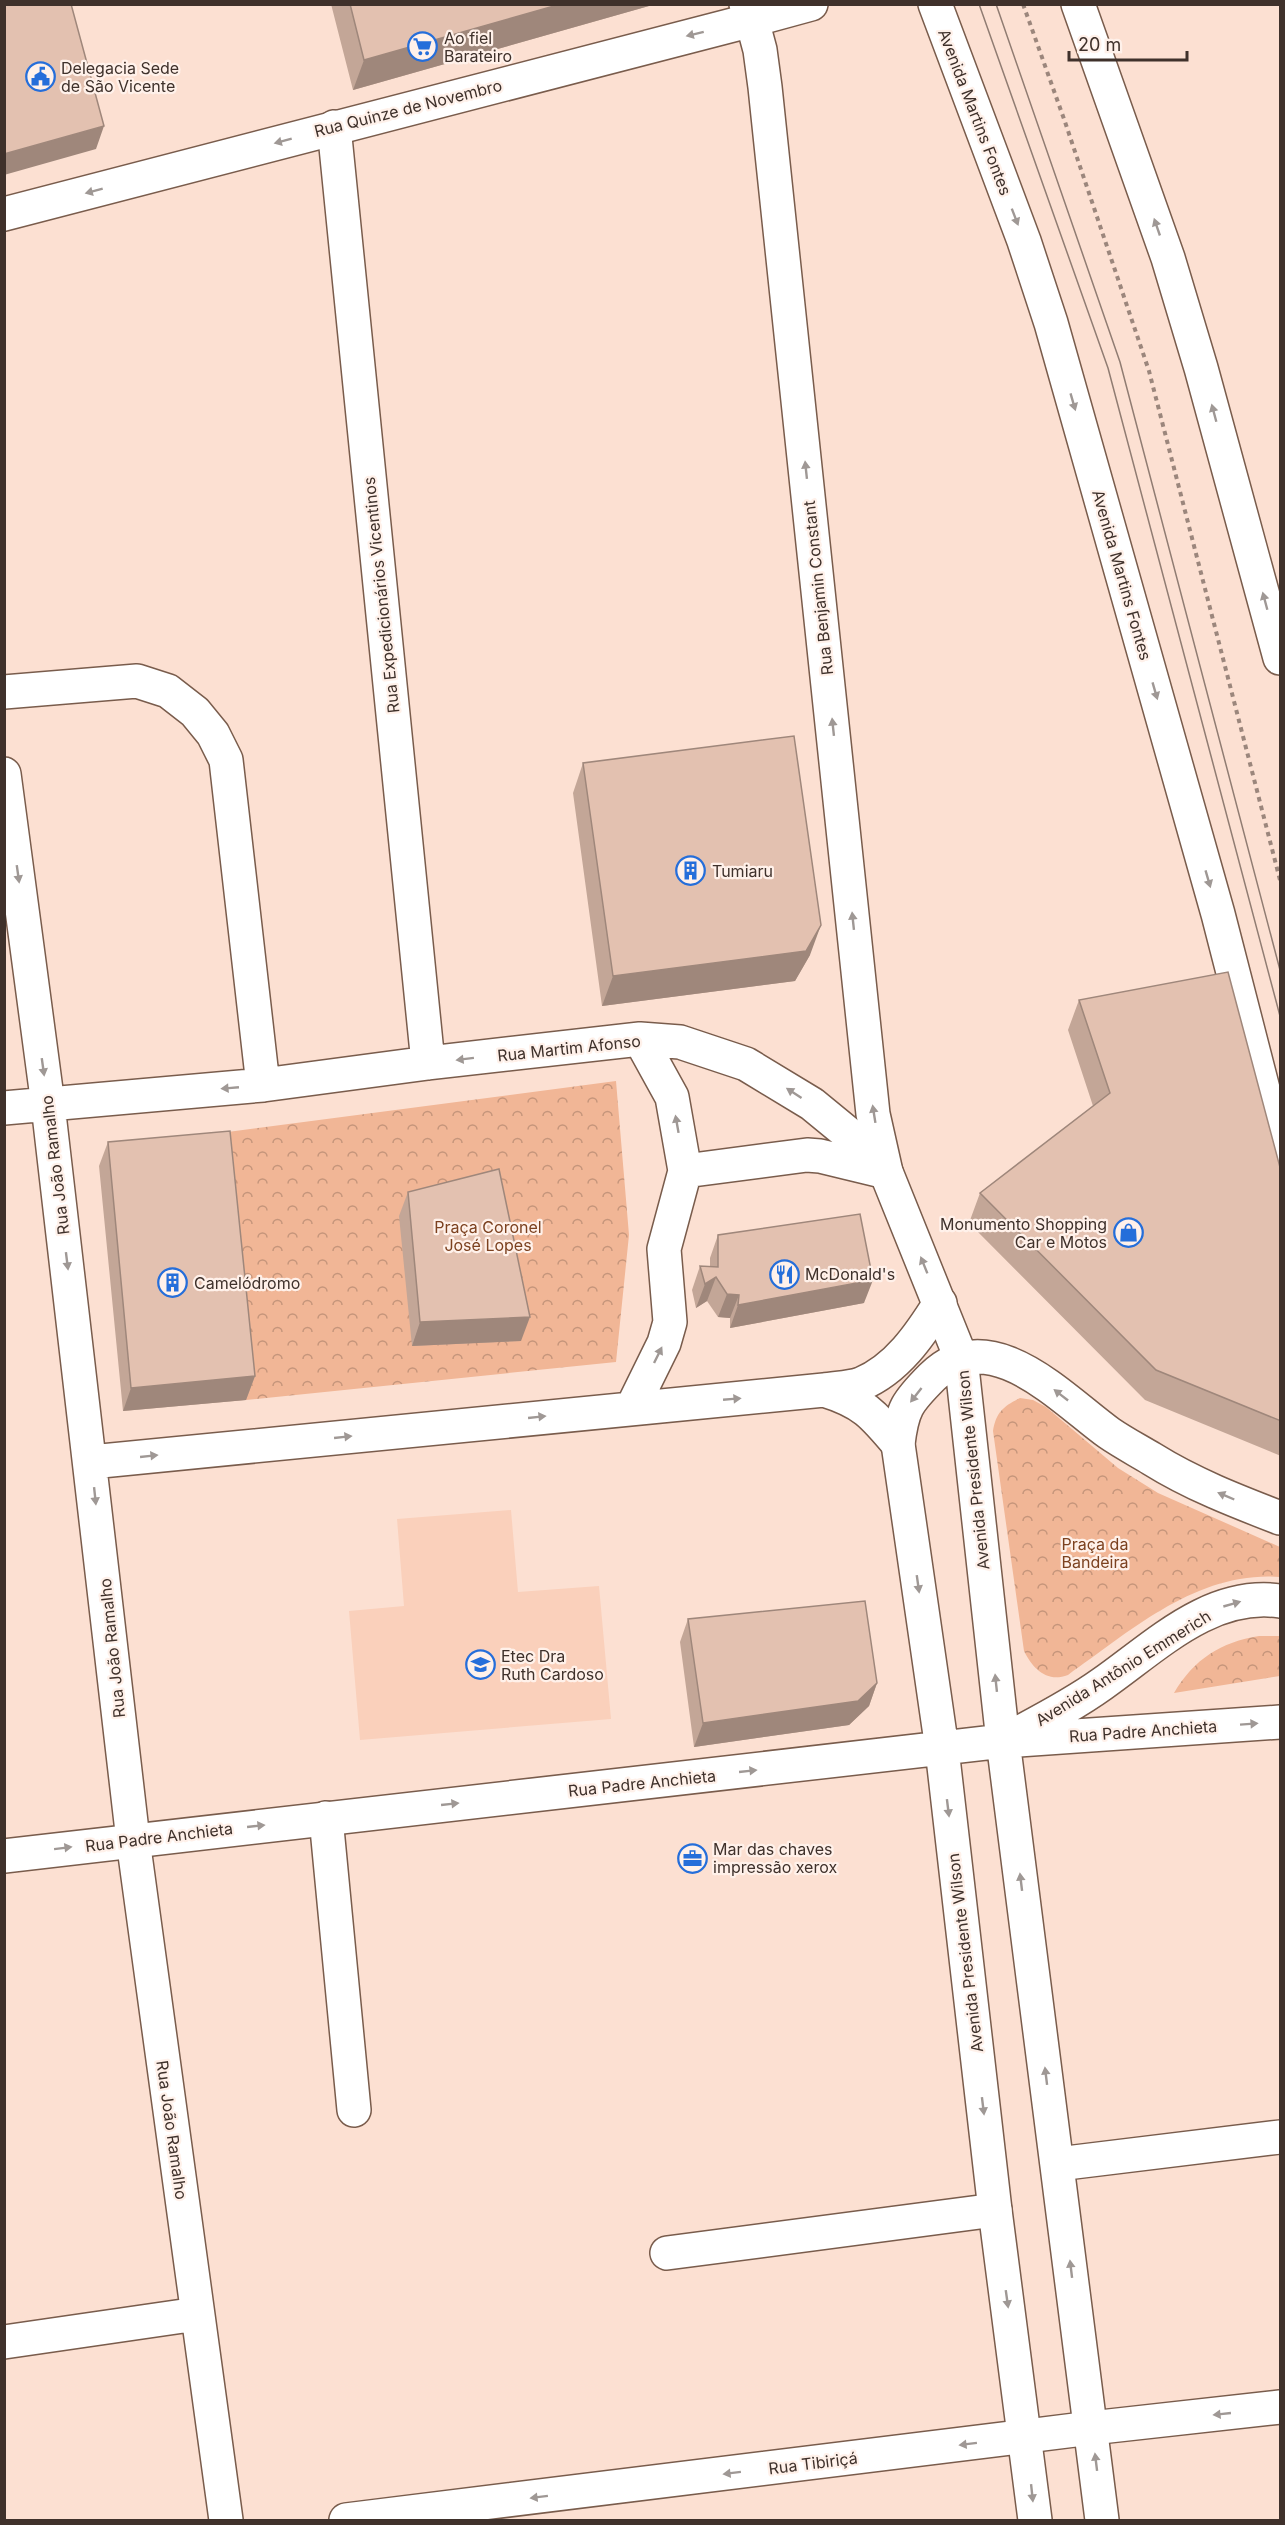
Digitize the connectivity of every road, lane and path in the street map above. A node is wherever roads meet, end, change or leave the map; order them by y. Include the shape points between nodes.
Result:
1 (811, 4) edge
2 (935, 4) edge
3 (1023, 4) edge
4 (1078, 4) edge
5 (749, 12) edge
6 (334, 127) junction
7 (4, 214) edge
8 (1281, 658) edge
9 (4, 692) edge
10 (4, 774) edge
11 (1281, 880) edge
12 (640, 1039) junction
13 (428, 1063) junction
14 (263, 1085) junction
15 (48, 1105) junction
16 (4, 1108) edge
17 (1281, 1155) edge
18 (685, 1171) junction
19 (886, 1172) junction
20 (940, 1303) junction
21 (961, 1358) junction
22 (824, 1390) junction
23 (632, 1408) junction
24 (898, 1444) junction
25 (91, 1462) junction
26 (1281, 1518) edge
27 (1281, 1601) edge
28 (1281, 1722) edge
29 (1003, 1741) junction
30 (942, 1749) junction
31 (326, 1818) junction
32 (133, 1840) junction
33 (4, 1856) edge
34 (354, 2110) dead end
35 (1281, 2137) edge
36 (1058, 2164) junction
37 (995, 2210) junction
38 (667, 2253) dead end
39 (197, 2314) junction
40 (4, 2342) edge
41 (1281, 2407) edge
42 (1092, 2428) junction
43 (1026, 2436) junction
44 (226, 2520) edge
45 (346, 2520) edge
46 (1035, 2520) edge
47 (1102, 2520) edge

1 - 5 main road, Rua Quinze de Novembro
2 -> 17 main road, Avenida Martins Fontes via 1051,323 1218,914
3 - 11 path via 1149,371
8 -> 4 main road via 1168,258
5 -> 6 main road, Rua Quinze de Novembro
19 -> 5 main road, Rua Benjamin Constant via 873,1114 765,87
6 -> 7 main road, Rua Quinze de Novembro
6 - 13 main road, Rua Expedicionários Vicentinos
9 - 14 main road via 137,681 168,691 195,712 213,734 226,760
10 -> 15 main road, Rua João Ramalho
12 -> 13 main road, Rua Martim Afonso
18 -> 12 main road via 672,1098
19 -> 12 main road, Rua Martim Afonso via 812,1104 746,1064 680,1042
13 - 14 main road, Rua Martim Afonso
14 -> 15 main road, Rua Martim Afonso
15 - 16 main road, Rua Martim Afonso
15 -> 25 main road, Rua João Ramalho
18 - 19 main road via 807,1155
23 -> 18 main road via 670,1322 664,1249
20 -> 19 main road, Rua Martim Afonso
20 - 21 main road, Rua Martim Afonso
20 - 22 main road via 918,1338 893,1363 861,1384
21 -> 24 main road, Avenida Presidente Wilson via 940,1370 916,1393 902,1416
26 -> 21 main road via 1166,1468 1110,1434 1038,1377 1000,1359
29 -> 21 main road, Avenida Presidente Wilson
23 -> 22 main road
22 - 24 main road via 850,1398 865,1408
25 -> 23 main road
24 -> 30 main road, Avenida Presidente Wilson
25 -> 32 main road, Rua João Ramalho
29 -> 27 main road, Avenida Antônio Emmerich via 1073,1704 1202,1614 1238,1602
29 -> 28 main road, Rua Padre Anchieta
29 - 30 main road, Rua Padre Anchieta
36 -> 29 main road, Avenida Presidente Wilson
31 -> 30 main road, Rua Padre Anchieta
30 -> 37 main road, Avenida Presidente Wilson
32 -> 31 main road, Rua Padre Anchieta
31 - 34 main road
33 -> 32 main road, Rua Padre Anchieta
32 - 39 main road, Rua João Ramalho
35 - 36 main road
42 -> 36 main road, Avenida Presidente Wilson
37 - 38 main road
37 -> 43 main road, Avenida Presidente Wilson
39 - 40 main road
39 - 44 main road, Rua João Ramalho
41 -> 42 main road, Rua Tibiriçá
42 - 43 main road, Rua Tibiriçá
47 -> 42 main road, Avenida Presidente Wilson
43 -> 45 main road, Rua Tibiriçá
43 -> 46 main road, Avenida Presidente Wilson

